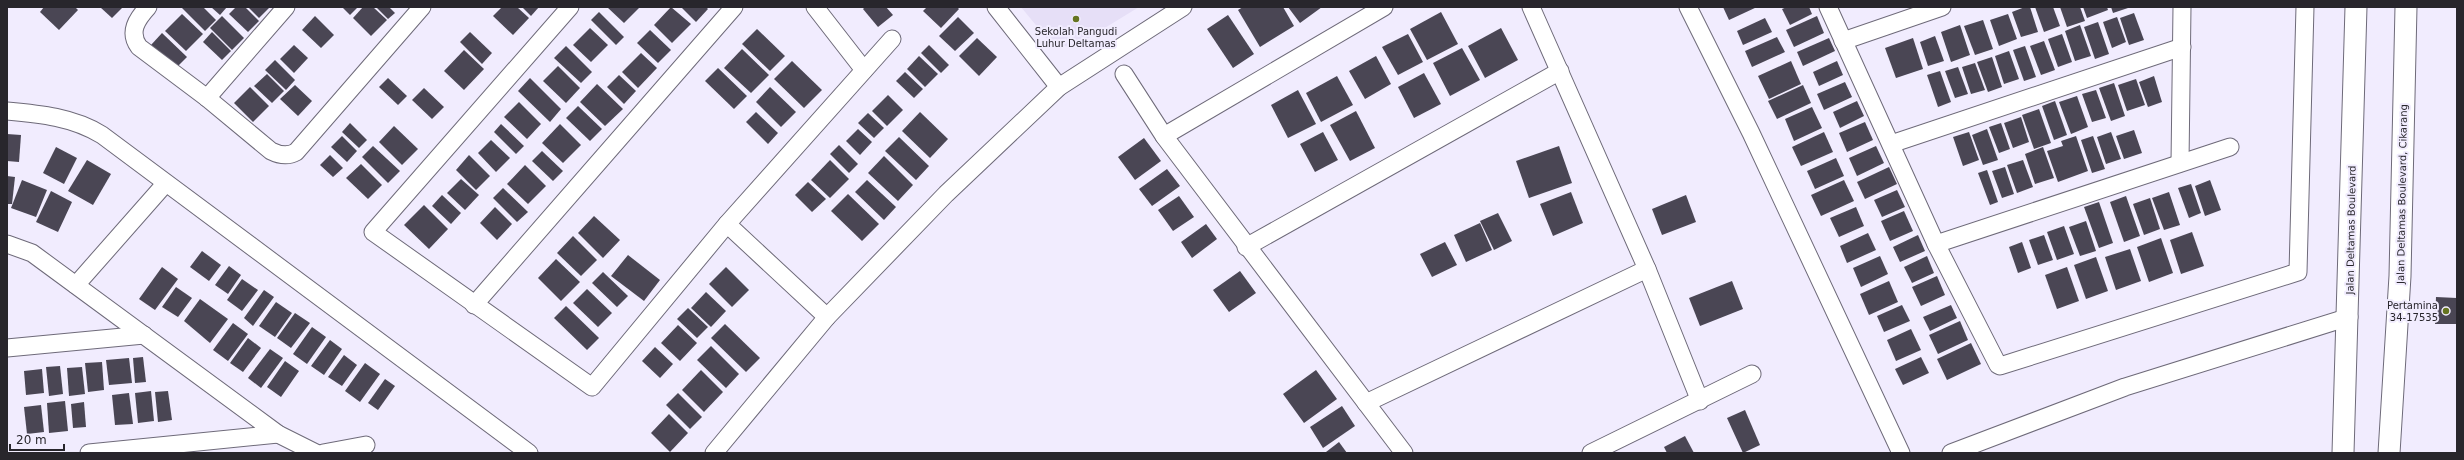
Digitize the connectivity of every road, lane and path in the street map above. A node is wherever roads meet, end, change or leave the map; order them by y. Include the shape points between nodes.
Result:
1 (148, 7) edge
2 (286, 7) edge
3 (422, 7) edge
4 (570, 7) edge
5 (734, 7) edge
6 (814, 7) edge
7 (996, 7) edge
8 (1183, 7) edge
9 (1384, 7) edge
10 (1531, 7) edge
11 (1688, 7) edge
12 (1828, 7) edge
13 (1942, 7) edge
14 (2182, 7) edge
15 (2306, 7) edge
16 (2356, 7) edge
17 (2406, 7) edge
18 (892, 39) dead end
19 (1843, 41) junction
20 (2182, 47) junction
21 (864, 70) junction
22 (1560, 71) junction
23 (1124, 74) dead end
24 (1059, 87) junction
25 (207, 98) junction
26 (7, 111) edge
27 (1164, 136) junction
28 (1891, 144) junction
29 (2230, 147) dead end
30 (2180, 163) junction
31 (165, 184) junction
32 (727, 224) junction
33 (7, 244) edge
34 (1936, 244) junction
35 (1246, 247) junction
36 (1647, 269) junction
37 (76, 285) junction
38 (474, 305) junction
39 (827, 317) junction
40 (2349, 317) junction
41 (144, 335) junction
42 (7, 348) edge
43 (1752, 374) dead end
44 (1700, 401) junction
45 (1366, 402) junction
46 (278, 434) junction
47 (366, 445) dead end
48 (1594, 452) edge
49 (90, 453) edge
50 (316, 453) edge
51 (323, 453) edge
52 (529, 453) edge
53 (714, 453) edge
54 (1404, 453) edge
55 (1901, 453) edge
56 (1952, 453) edge
57 (2343, 453) edge
58 (2389, 453) edge

1 - 25 street via 134,27 139,47
2 - 25 street
3 - 25 street via 291,155 271,151
4 - 38 street via 373,232
5 - 38 street
6 - 21 street
7 - 24 street
8 - 24 street
9 - 27 street
10 - 22 street
11 - 55 street via 1751,133
12 - 19 street
13 - 19 street
14 - 20 street
15 - 34 street via 2298,272 1999,366
16 - 40 street, Jalan Deltamas Boulevard
17 - 58 street, Jalan Deltamas Boulevard, Cikarang via 2400,276
18 - 21 street
19 - 28 street
20 - 28 street
20 - 30 street
21 - 32 street
22 - 35 street
22 - 36 street
23 - 27 street
24 - 39 street via 946,194
26 - 31 street via 38,114 86,126
27 - 35 street
28 - 34 street
29 - 30 street
30 - 34 street
31 - 37 street
31 - 52 street
32 - 38 street via 592,387
32 - 39 street
33 - 37 street via 32,253
35 - 45 street
36 - 44 street
36 - 45 street
37 - 41 street
39 - 53 street
40 - 56 street via 2125,387
40 - 57 street, Jalan Deltamas Boulevard
41 - 42 street
41 - 46 street
43 - 44 street
44 - 48 street
45 - 54 street
46 - 49 street
46 - 50 street
47 - 51 street

